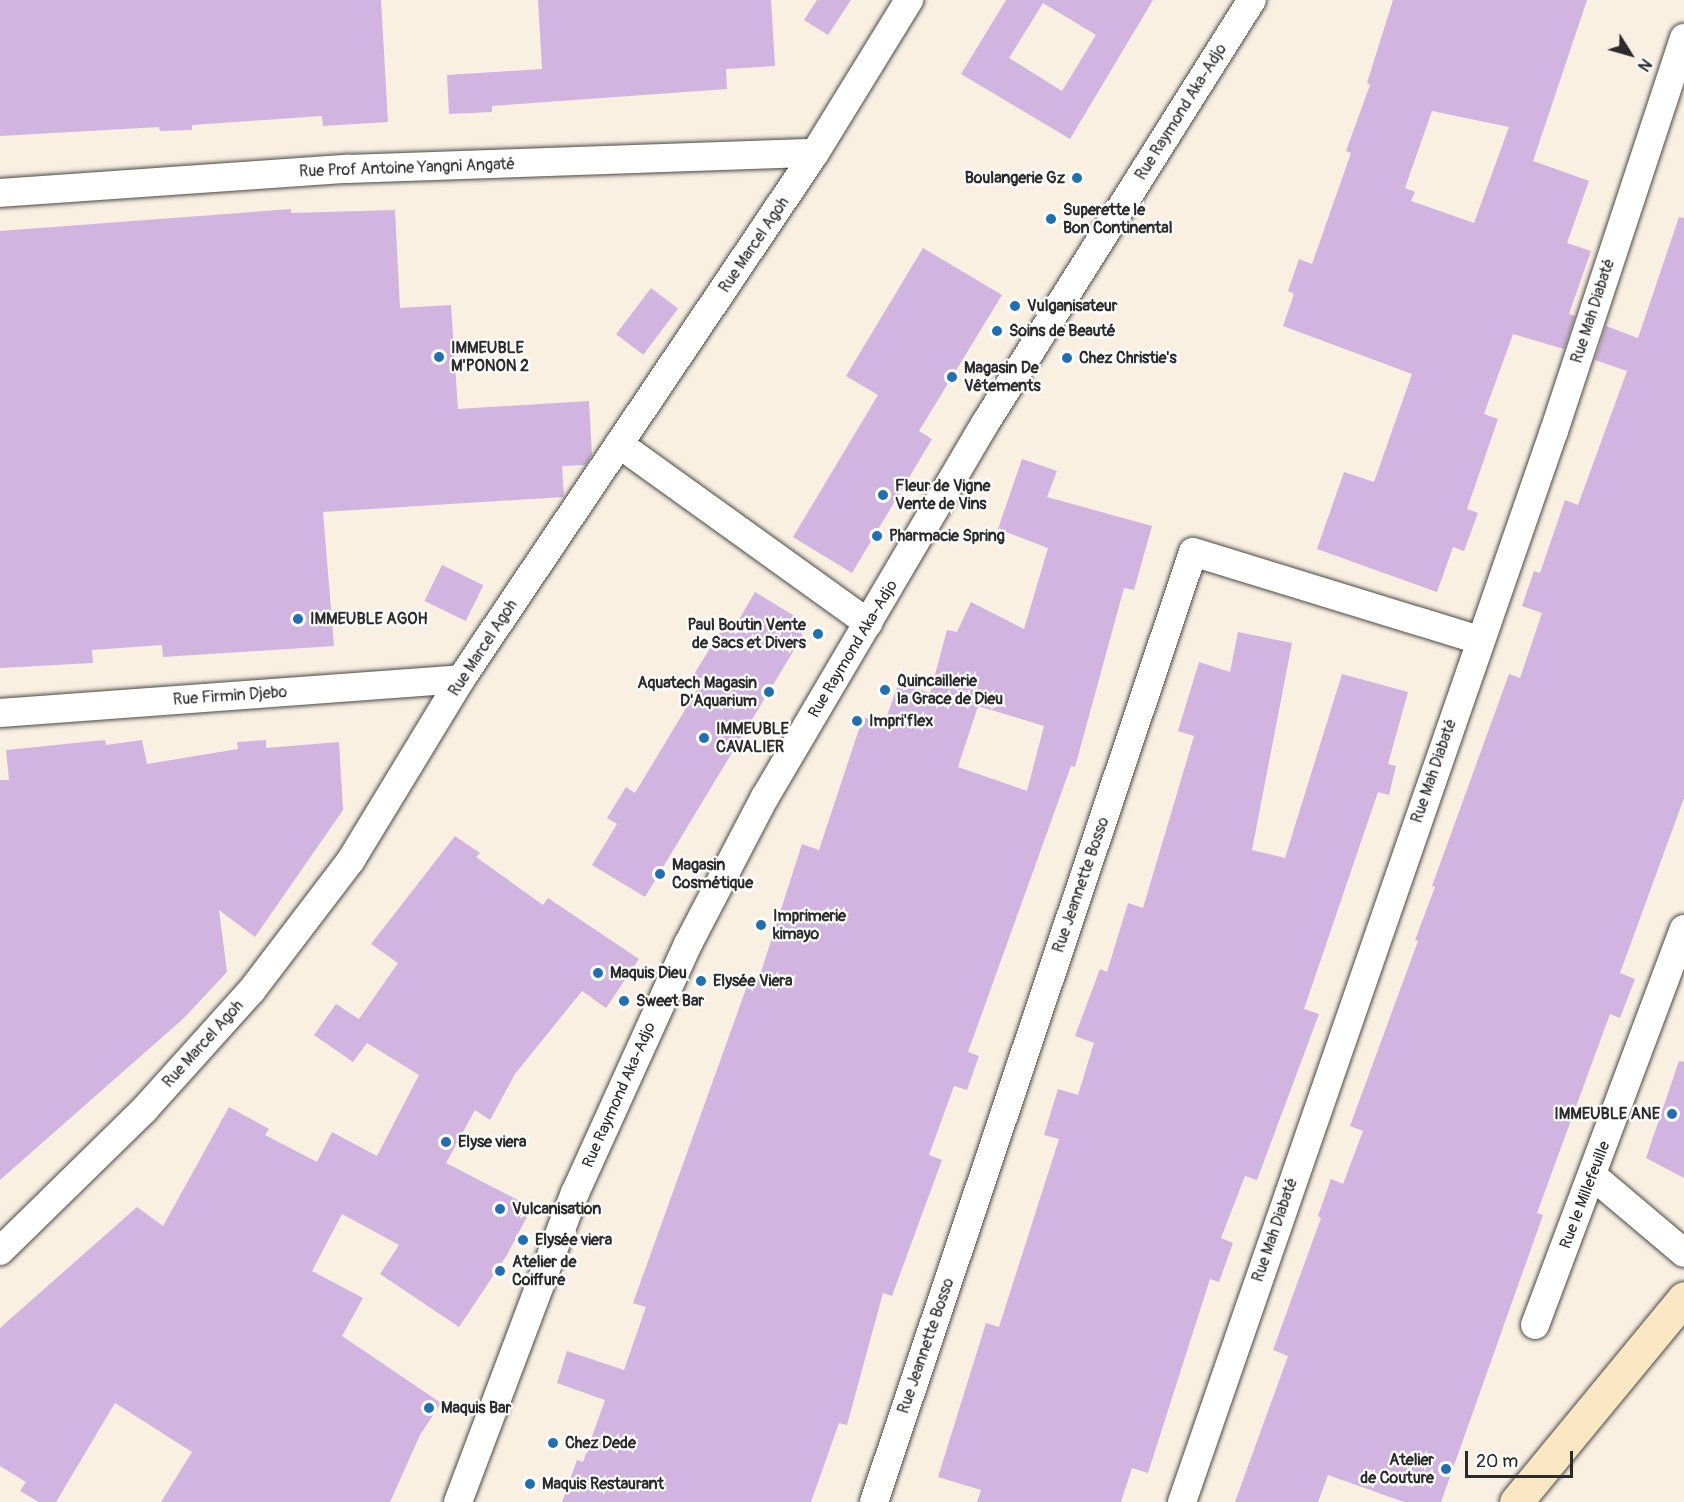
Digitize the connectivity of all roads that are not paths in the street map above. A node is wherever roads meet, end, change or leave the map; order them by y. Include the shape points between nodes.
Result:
1 (909, 0) edge
2 (1252, 0) edge
3 (1684, 38) edge
4 (815, 153) junction
5 (0, 193) edge
6 (619, 444) junction
7 (868, 623) junction
8 (1479, 640) junction
9 (461, 680) junction
10 (0, 713) edge
11 (1684, 929) edge
12 (1593, 1176) junction
13 (0, 1251) edge
14 (1684, 1253) edge
15 (1684, 1298) edge
16 (1535, 1325) dead end
17 (458, 1502) edge
18 (874, 1502) edge
19 (1182, 1502) edge
20 (1516, 1502) edge

1 - 4 street, Rue Marcel Agoh
2 - 7 street, Rue Raymond Aka-Adjo via 986,422
3 - 8 street, Rue Mah Diabaté via 1554,431
4 - 5 street, Rue Prof Antoine Yangni Angaté via 347,169
4 - 6 street, Rue Marcel Agoh
6 - 7 street
6 - 9 street, Rue Marcel Agoh
7 - 17 street, Rue Raymond Aka-Adjo via 765,797 688,944 575,1193
8 - 18 street, Rue Jeannette Bosso via 1193,552
8 - 19 street, Rue Mah Diabaté
9 - 10 street, Rue Firmin Djebo
9 - 13 street, Rue Marcel Agoh via 351,860 252,990 144,1110
11 - 12 street, Rue le Millefeuille
12 - 14 street
12 - 16 street, Rue le Millefeuille
15 - 20 street

